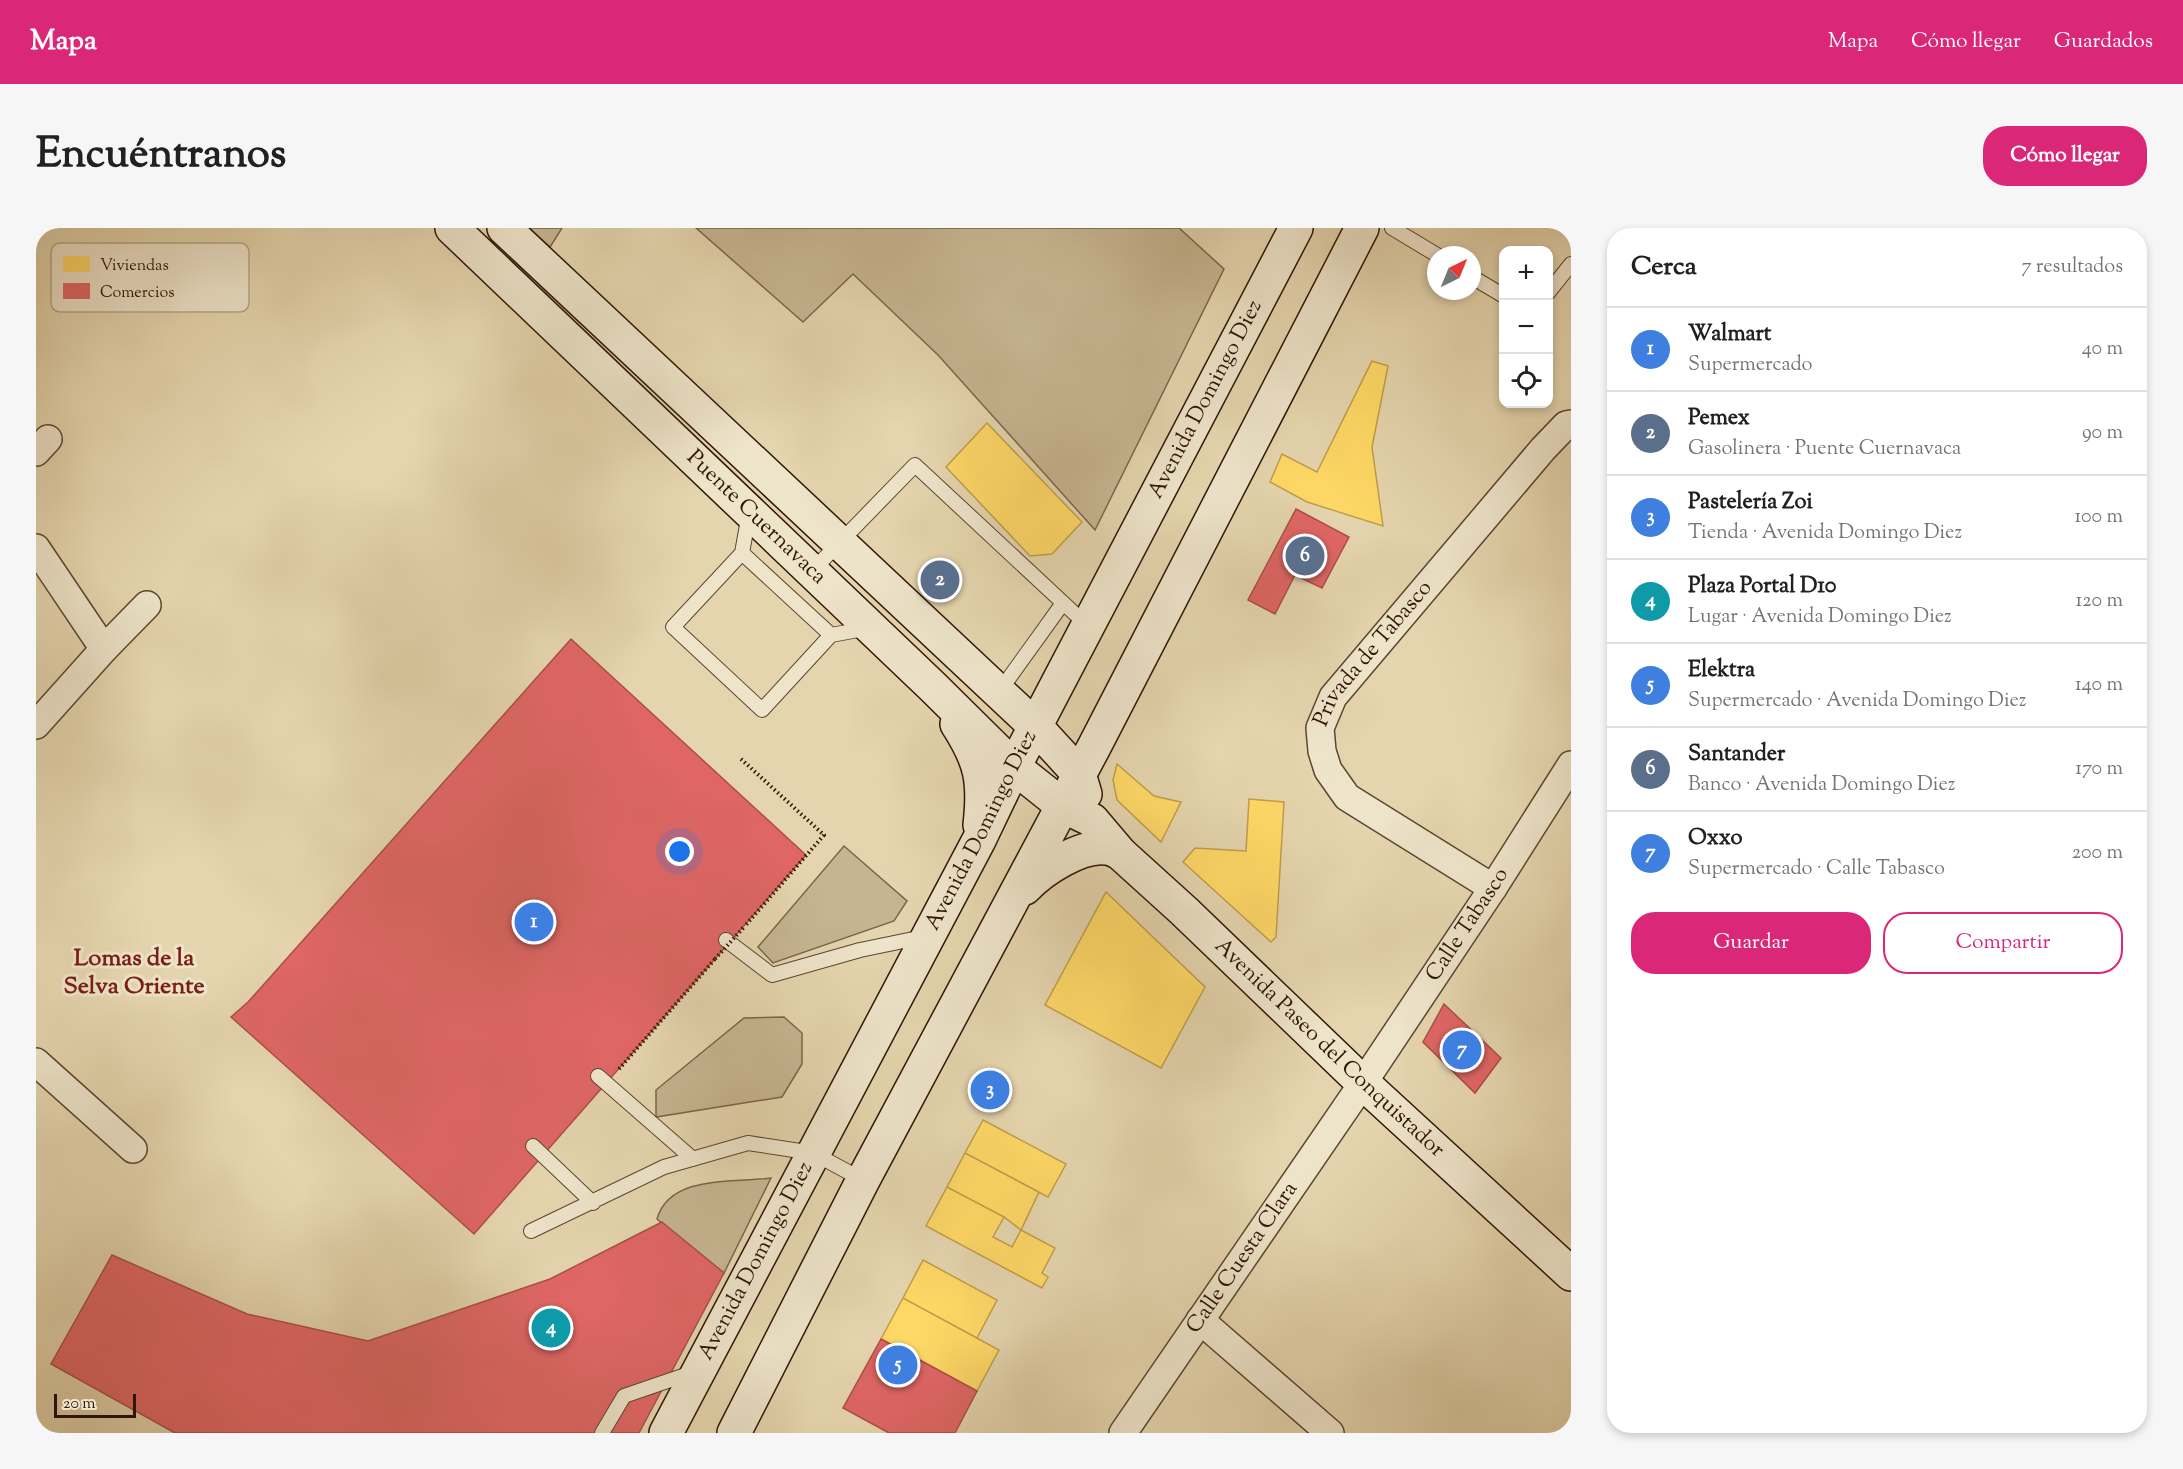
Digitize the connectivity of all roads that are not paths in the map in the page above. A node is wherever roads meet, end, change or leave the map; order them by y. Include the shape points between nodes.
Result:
1 (452, 228) edge
2 (504, 228) edge
3 (1296, 228) edge
4 (1362, 228) edge
5 (1392, 228) edge
6 (1427, 249) edge
7 (1571, 264) edge
8 (1481, 283) edge
9 (1553, 287) edge
10 (1499, 294) edge
11 (703, 414) junction
12 (1571, 424) edge
13 (675, 441) junction
14 (749, 512) junction
15 (840, 541) junction
16 (36, 548) edge
17 (742, 553) junction
18 (812, 571) junction
19 (1063, 603) junction
20 (147, 605) dead end
21 (1088, 626) junction
22 (870, 627) junction
23 (831, 635) junction
24 (104, 649) junction
25 (933, 687) junction
26 (999, 692) junction
27 (36, 725) edge
28 (1035, 726) junction
29 (1104, 727) junction
30 (1571, 765) edge
31 (1014, 767) junction
32 (1079, 774) junction
33 (1063, 806) junction
34 (1092, 820) junction
35 (979, 840) junction
36 (1120, 853) junction
37 (1492, 888) junction
38 (1006, 913) junction
39 (928, 936) junction
40 (726, 940) dead end
41 (36, 1062) edge
42 (598, 1076) dead end
43 (1363, 1083) junction
44 (533, 1146) dead end
45 (133, 1149) dead end
46 (813, 1153) junction
47 (693, 1159) junction
48 (864, 1180) junction
49 (592, 1203) junction
50 (531, 1232) dead end
51 (1571, 1274) edge
52 (1200, 1320) junction
53 (699, 1371) junction
54 (602, 1433) edge
55 (666, 1433) edge
56 (734, 1433) edge
57 (1123, 1433) edge
58 (1329, 1433) edge

1 - 13 main road, Puente Cuernavaca
2 - 11 main road, Puente Cuernavaca
3 - 21 main road, Avenida Domingo Diez
4 - 29 main road
5 - 6 lane
7 - 9 lane
8 - 10 lane
11 - 13 main road via 683,415 673,423
11 - 15 main road, Puente Cuernavaca
12 - 37 street, Privada de Tabasco via 1543,449 1333,697 1320,728 1328,770 1347,797
13 - 14 main road, Puente Cuernavaca
14 - 17 lane
14 - 18 main road, Puente Cuernavaca
15 - 18 lane
15 - 19 lane via 915,465
15 - 26 main road, Puente Cuernavaca
16 - 24 street
17 - 23 lane
17 - 23 lane via 673,627 702,655 762,710
18 - 22 main road, Puente Cuernavaca
19 - 21 lane
19 - 26 lane
20 - 24 street
21 - 28 main road, Avenida Domingo Diez
22 - 23 lane
22 - 25 main road, Puente Cuernavaca
24 - 27 street
25 - 31 main road, Puente Cuernavaca
25 - 35 main road via 977,759 983,794
26 - 28 main road, Puente Cuernavaca
28 - 31 main road, Avenida Domingo Diez
28 - 32 main road, Puente Cuernavaca
29 - 32 main road
29 - 36 main road via 1104,790
30 - 37 street, Calle Tabasco
31 - 33 main road, Puente Cuernavaca
31 - 35 main road, Avenida Domingo Diez
32 - 33 main road
32 - 34 main road, Avenida Paseo del Conquistador
33 - 34 main road, Avenida Paseo del Conquistador
33 - 38 main road
34 - 36 main road, Avenida Paseo del Conquistador
35 - 39 main road, Avenida Domingo Diez
36 - 38 main road via 1107,848 1089,850 1051,866 1018,895
36 - 43 main road, Avenida Paseo del Conquistador
37 - 43 street, Calle Tabasco
38 - 48 main road
39 - 40 lane via 772,975
39 - 46 main road, Avenida Domingo Diez
41 - 45 street
42 - 47 lane
43 - 51 main road, Avenida Paseo del Conquistador
43 - 52 street, Calle Cuesta Clara
44 - 49 lane
46 - 47 lane via 748,1143
46 - 48 lane
46 - 53 main road, Avenida Domingo Diez
47 - 49 lane via 664,1167
48 - 56 main road
49 - 50 lane
52 - 57 street, Calle Cuesta Clara
52 - 58 street
53 - 54 lane via 624,1396
53 - 55 main road, Avenida Domingo Diez

